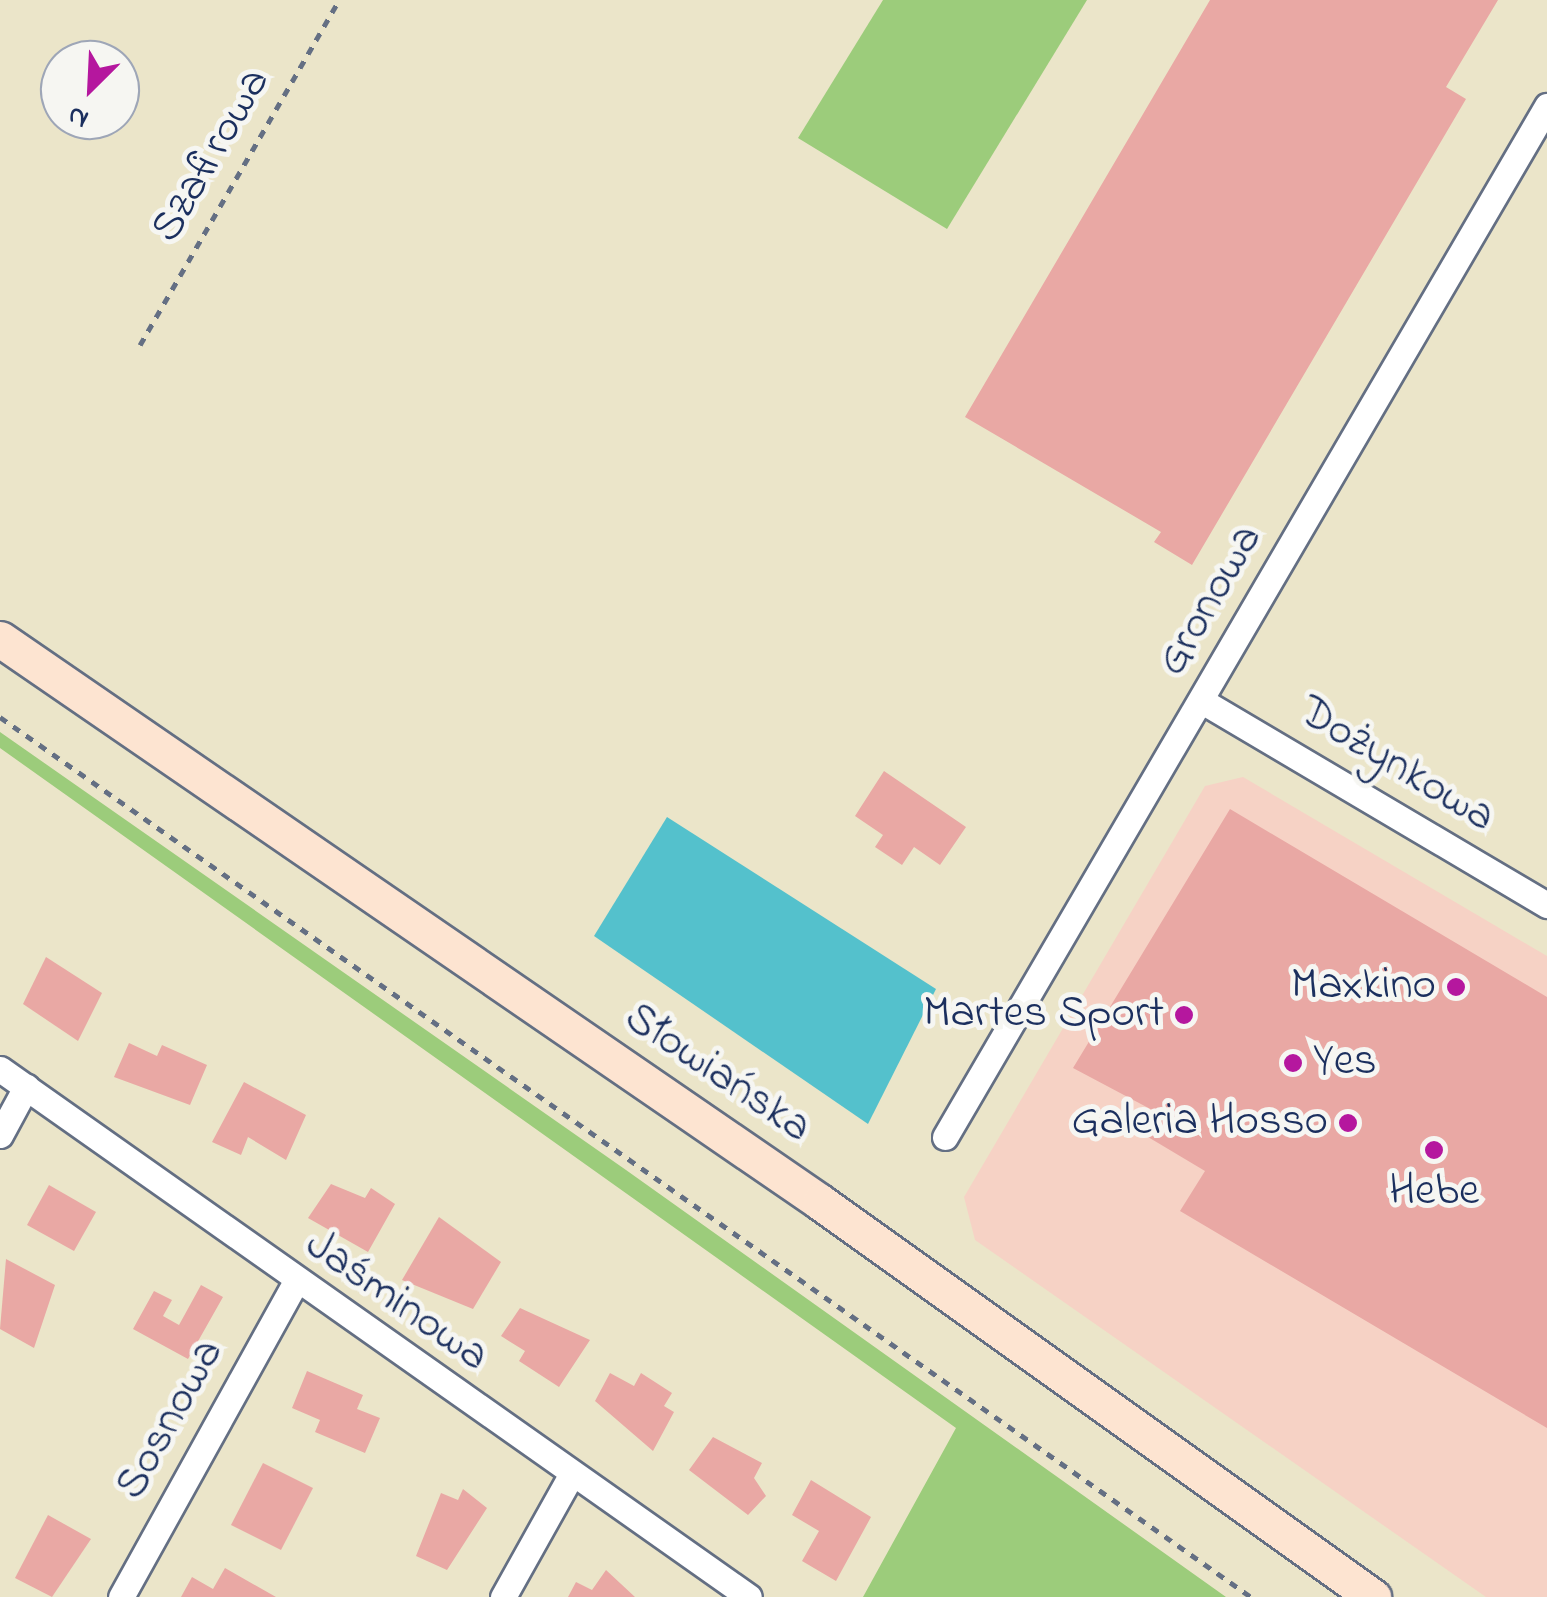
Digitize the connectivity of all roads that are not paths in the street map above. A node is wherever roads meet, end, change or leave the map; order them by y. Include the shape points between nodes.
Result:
1 (1547, 106) edge
2 (0, 639) edge
3 (1202, 701) junction
4 (1547, 905) edge
5 (0, 1069) edge
6 (26, 1088) junction
7 (0, 1135) edge
8 (945, 1137) dead end
9 (295, 1284) junction
10 (570, 1477) junction
11 (121, 1597) edge
12 (503, 1597) edge
13 (749, 1597) edge
14 (1373, 1597) edge

1 - 3 street, Gronowa
2 - 14 main road, Słowiańska via 820,1202
3 - 4 street, Dożynkowa
3 - 8 street, Gronowa
5 - 6 street, Jaśminowa
6 - 7 street
6 - 9 street, Jaśminowa
9 - 10 street, Jaśminowa
9 - 11 street, Sosnowa
10 - 12 street
10 - 13 street, Jaśminowa

